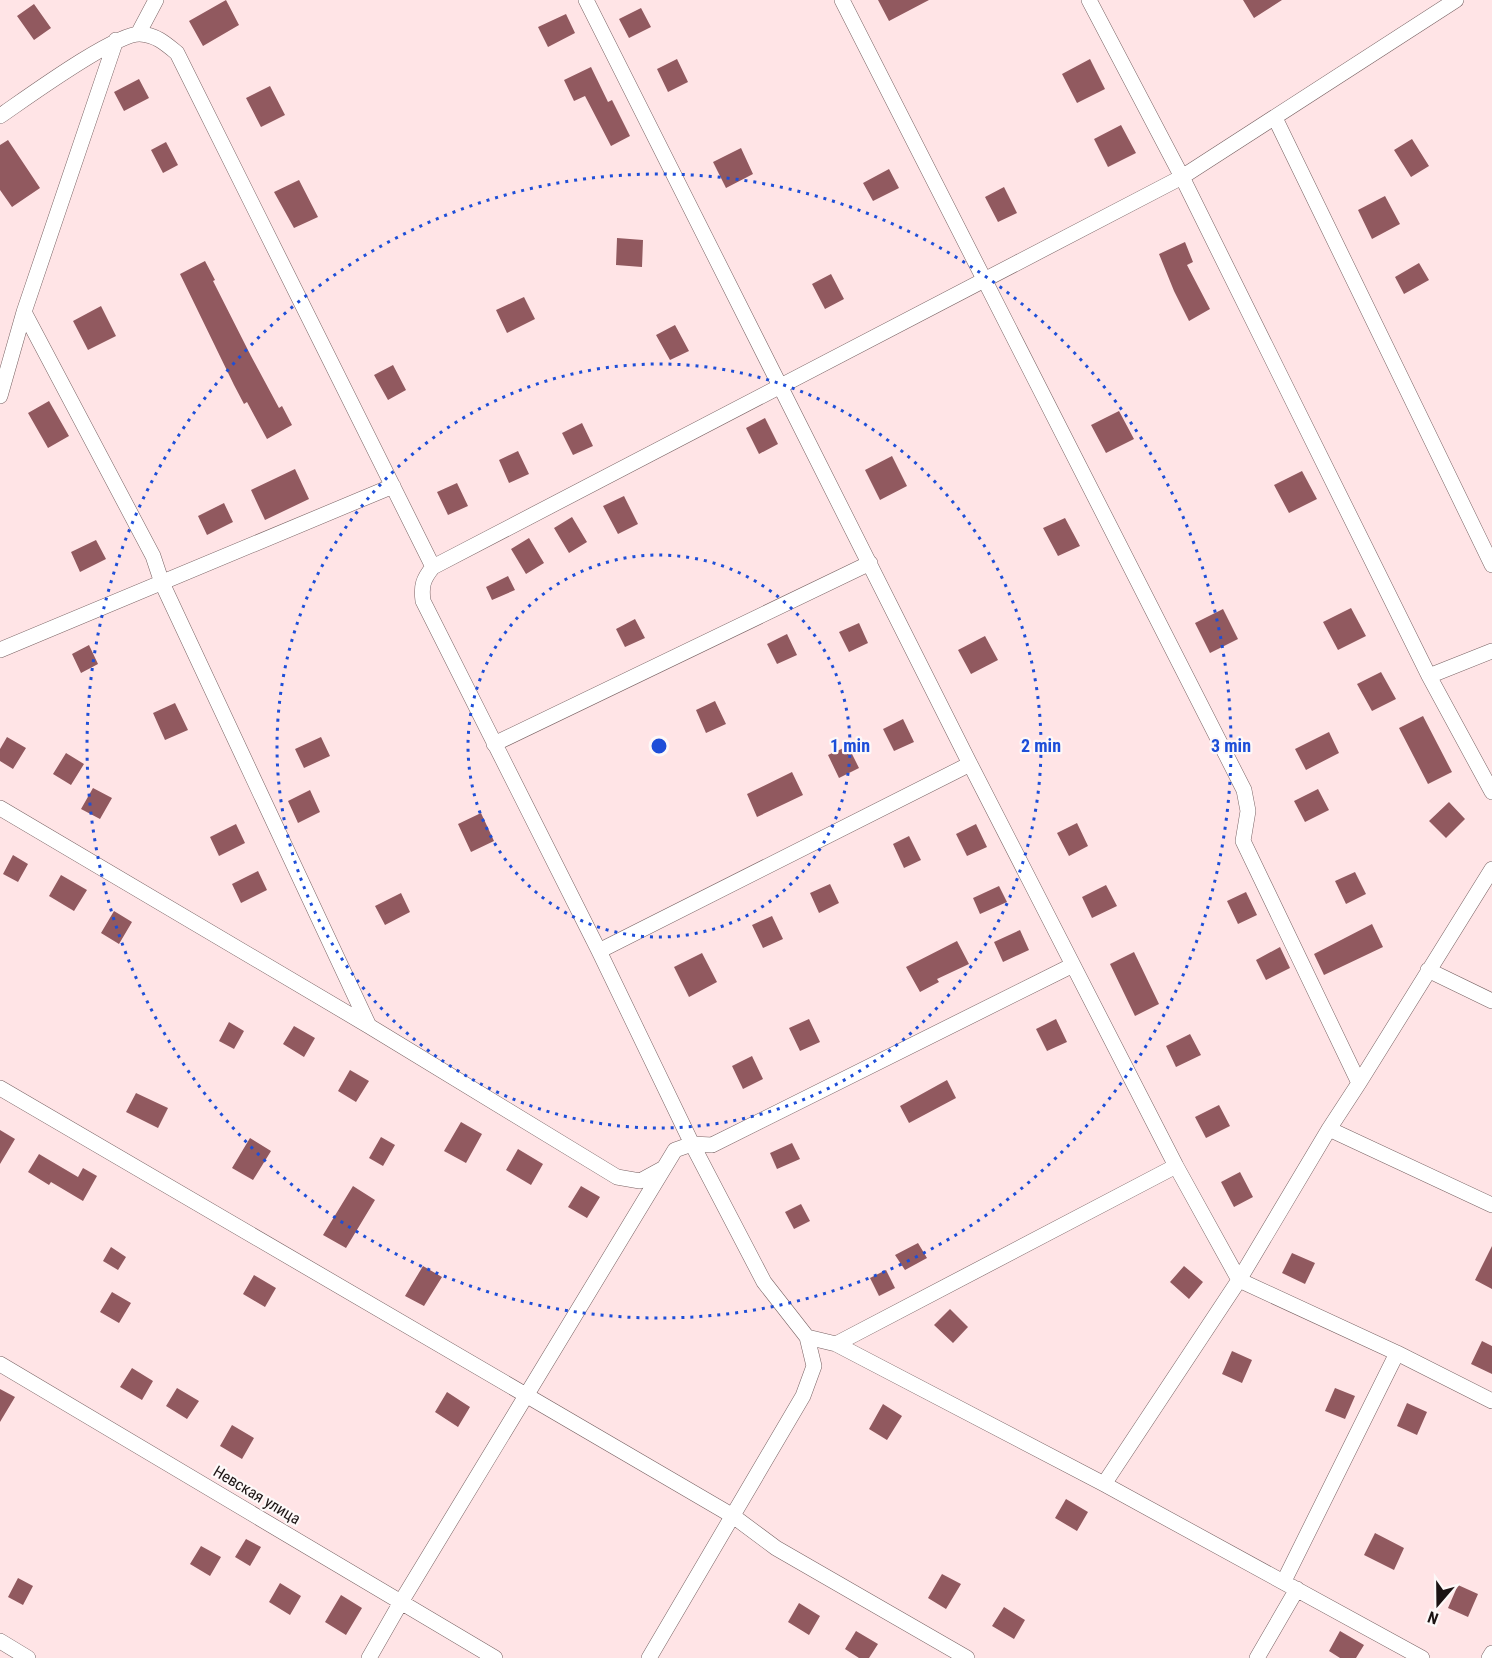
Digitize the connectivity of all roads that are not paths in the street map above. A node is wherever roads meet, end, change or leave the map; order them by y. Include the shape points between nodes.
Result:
1 (156, 0) edge
2 (586, 0) edge
3 (842, 0) edge
4 (1089, 0) edge
5 (1456, 0) edge
6 (138, 34) junction
7 (116, 40) junction
8 (0, 116) edge
9 (1275, 118) junction
10 (1182, 177) junction
11 (985, 280) junction
12 (24, 312) junction
13 (779, 386) junction
14 (0, 396) edge
15 (393, 486) junction
16 (870, 563) junction
17 (1492, 565) edge
18 (433, 567) junction
19 (162, 583) junction
20 (0, 650) edge
21 (1492, 651) edge
22 (1429, 676) junction
23 (494, 744) junction
24 (970, 764) junction
25 (1492, 792) edge
26 (0, 808) edge
27 (1492, 869) edge
28 (598, 951) junction
29 (1073, 965) junction
30 (1428, 970) junction
31 (1492, 1001) edge
32 (369, 1026) junction
33 (1359, 1083) junction
34 (0, 1088) edge
35 (1329, 1129) junction
36 (692, 1144) junction
37 (1176, 1166) junction
38 (662, 1169) junction
39 (1492, 1205) edge
40 (1239, 1280) junction
41 (807, 1337) junction
42 (836, 1344) junction
43 (1397, 1353) junction
44 (0, 1364) edge
45 (525, 1396) junction
46 (1492, 1401) edge
47 (1104, 1484) junction
48 (733, 1516) junction
49 (1290, 1585) junction
50 (401, 1602) junction
51 (0, 1641) edge
52 (1492, 1653) edge
53 (28, 1658) edge
54 (369, 1658) edge
55 (495, 1658) edge
56 (649, 1658) edge
57 (967, 1658) edge
58 (1257, 1658) edge
59 (1422, 1658) edge
60 (1489, 1658) edge

1 - 6 street
2 - 13 street
3 - 11 street
4 - 10 street
5 - 9 street
6 - 7 street
6 - 15 street via 159,38 177,53
7 - 8 street
7 - 12 street
9 - 10 street
9 - 17 street
10 - 11 street
10 - 22 street
11 - 13 street
11 - 33 street via 1244,790 1248,811 1243,841
12 - 14 street
12 - 19 street via 153,556
13 - 16 street
13 - 18 street
15 - 18 street
15 - 19 street
16 - 23 street
16 - 24 street
18 - 23 street via 425,577 423,601
19 - 20 street
19 - 32 street
21 - 22 street
22 - 25 street
23 - 28 street
24 - 28 street
24 - 29 street
26 - 32 street
27 - 30 street
28 - 36 street
29 - 36 street via 712,1145
29 - 37 street
30 - 31 street
30 - 33 street
32 - 38 street via 617,1177 640,1181
33 - 35 street
34 - 45 street
35 - 39 street
35 - 40 street
36 - 38 street via 675,1150
36 - 41 street via 764,1282
37 - 40 street
37 - 42 street
38 - 45 street
40 - 43 street
40 - 47 street
41 - 42 street
41 - 48 street via 814,1366 803,1396
42 - 47 street
43 - 46 street
43 - 49 street
44 - 50 street, Невская улица
45 - 48 street
45 - 50 street
47 - 49 street
48 - 56 street
48 - 57 street via 776,1548
49 - 58 street
49 - 59 street
50 - 54 street
50 - 55 street, Невская улица
51 - 53 street
52 - 60 street

